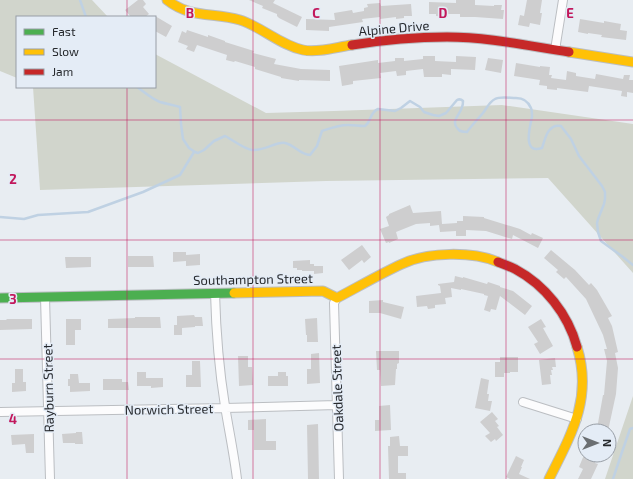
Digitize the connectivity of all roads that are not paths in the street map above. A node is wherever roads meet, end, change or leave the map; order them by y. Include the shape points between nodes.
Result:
1 (167, 0) edge
2 (563, 0) edge
3 (555, 50) junction
4 (633, 62) edge
5 (215, 293) junction
6 (46, 297) junction
7 (0, 298) edge
8 (336, 298) junction
9 (523, 402) dead end
10 (337, 405) junction
11 (225, 408) junction
12 (0, 412) edge
13 (48, 412) junction
14 (577, 420) junction
15 (50, 479) edge
16 (237, 479) edge
17 (339, 479) edge
18 (549, 479) edge

1 - 3 street, Alpine Drive via 184,11 243,21 302,50 321,50 402,38 440,37 488,40
2 - 3 street
3 - 4 street, Alpine Drive
5 - 6 street, Southampton Street
5 - 8 street, Southampton Street via 323,291
5 - 11 street via 218,354
6 - 7 street, Southampton Street
6 - 13 street, Rayburn Street
8 - 10 street, Oakdale Street via 334,304
8 - 14 street via 403,263 426,256 471,255 511,266 546,291 571,328 579,351 582,374 582,396
9 - 14 street
10 - 11 street, Norwich Street
10 - 17 street, Oakdale Street
11 - 13 street, Norwich Street
11 - 16 street
12 - 13 street, Norwich Street
13 - 15 street, Rayburn Street
14 - 18 street

